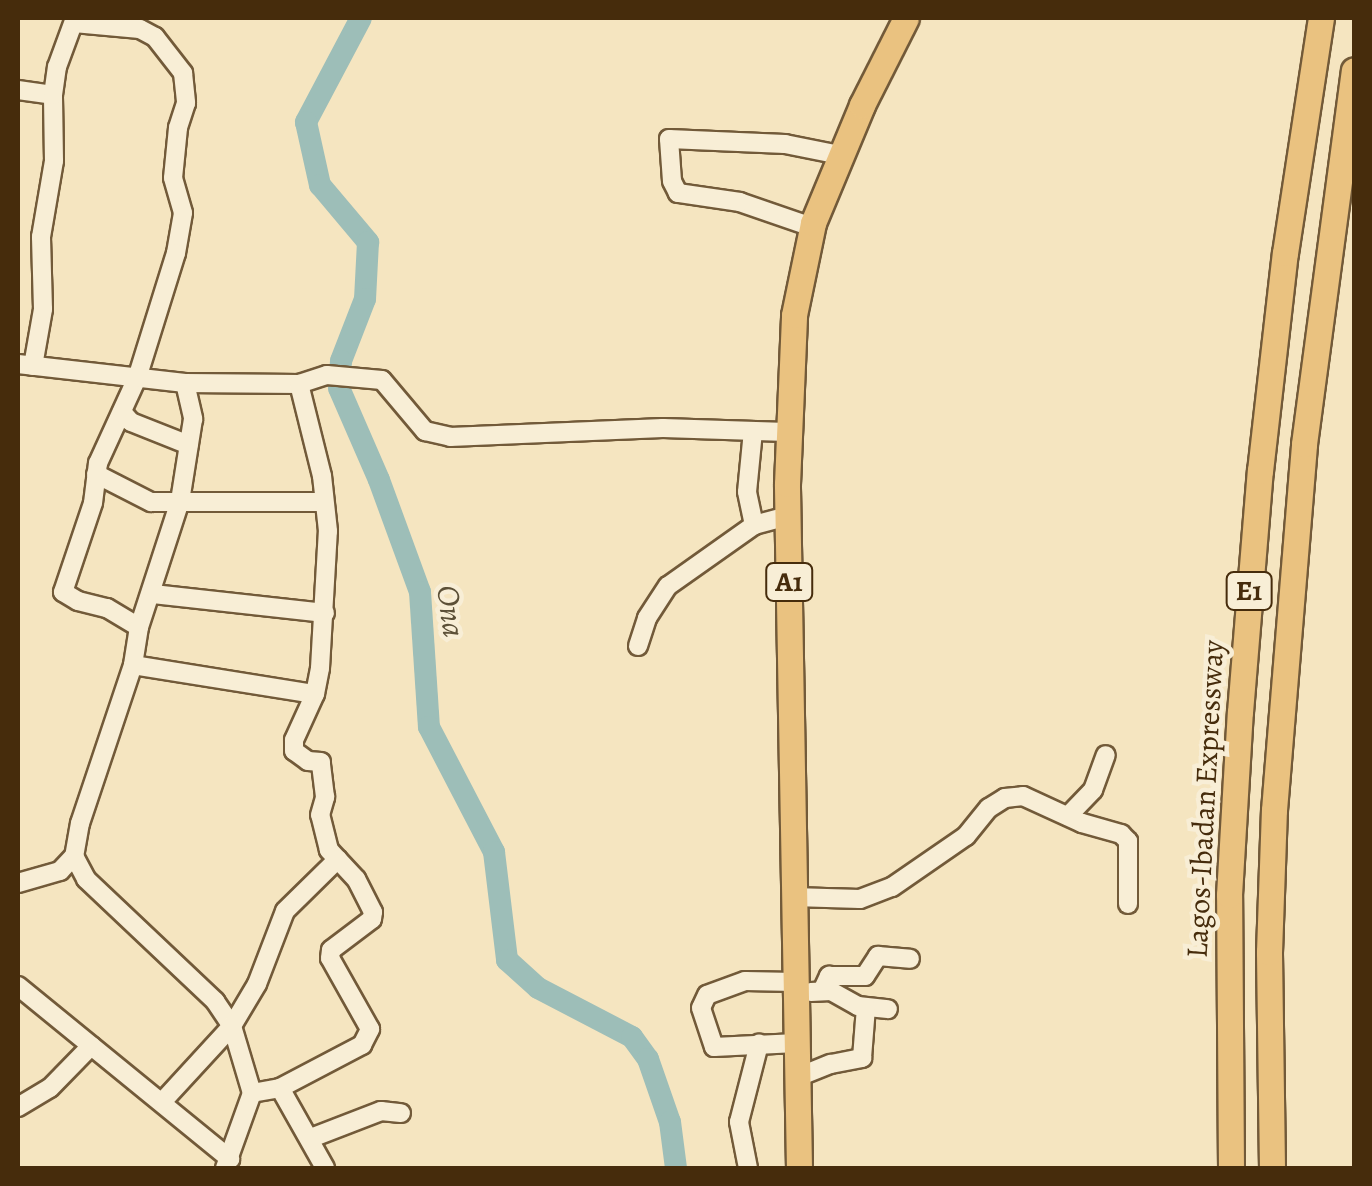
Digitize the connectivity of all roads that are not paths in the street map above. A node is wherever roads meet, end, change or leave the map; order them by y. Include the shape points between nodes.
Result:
1 (906, 18) edge
2 (1321, 18) edge
3 (75, 20) edge
4 (1354, 70) edge
5 (18, 90) edge
6 (53, 95) junction
7 (840, 155) junction
8 (812, 226) junction
9 (25, 365) edge
10 (137, 378) junction
11 (185, 383) junction
12 (299, 384) junction
13 (122, 412) junction
14 (753, 431) junction
15 (787, 432) junction
16 (189, 444) junction
17 (96, 474) junction
18 (180, 501) junction
19 (322, 502) junction
20 (788, 516) junction
21 (754, 526) junction
22 (153, 594) junction
23 (325, 613) junction
24 (138, 627) junction
25 (638, 646) dead end
26 (133, 665) junction
27 (315, 694) junction
28 (1106, 755) dead end
29 (1068, 816) junction
30 (74, 856) junction
31 (338, 859) junction
32 (18, 883) edge
33 (793, 897) junction
34 (1128, 904) dead end
35 (910, 959) dead end
36 (18, 986) edge
37 (796, 988) junction
38 (822, 991) junction
39 (866, 1007) junction
40 (888, 1009) dead end
41 (232, 1026) junction
42 (759, 1044) junction
43 (797, 1044) junction
44 (92, 1046) junction
45 (798, 1077) junction
46 (280, 1088) junction
47 (252, 1093) junction
48 (163, 1100) junction
49 (18, 1107) edge
50 (401, 1113) dead end
51 (311, 1138) junction
52 (227, 1164) edge
53 (325, 1168) edge
54 (748, 1168) edge
55 (799, 1168) edge
56 (1230, 1168) edge
57 (1272, 1168) edge

1 - 7 highway, A1
2 - 56 highway, Lagos-Ibadan Expressway / E1 via 1285,253 1242,676 1229,895
3 - 6 street
3 - 10 street via 140,29 183,72 186,103 173,178 183,213
4 - 57 highway, E1 via 1306,426 1278,758 1269,952
5 - 6 street
6 - 9 street via 42,309
7 - 8 highway, A1
7 - 8 street via 785,144 670,139 678,193 740,202
8 - 15 highway, A1 via 794,315
9 - 10 street
10 - 11 street
10 - 13 street
11 - 12 street
11 - 16 street via 193,419
12 - 14 street via 326,374 382,380 425,431 450,437
12 - 19 street
13 - 16 street
13 - 17 street
14 - 15 street
14 - 21 street via 747,492
15 - 20 highway, A1
16 - 18 street
17 - 18 street via 151,502
17 - 24 street via 63,592
18 - 19 street
18 - 22 street
19 - 23 street via 328,531
20 - 21 street
20 - 33 highway, A1
21 - 25 street via 668,586
22 - 23 street
22 - 24 street
23 - 27 street
24 - 26 street
26 - 27 street
26 - 30 street
27 - 31 street via 294,751 321,762 320,815
28 - 29 street via 1094,790
29 - 33 street via 1023,796 1005,798 966,836 892,888 860,899
29 - 34 street via 1128,841
30 - 32 street via 60,871
30 - 41 street via 86,879 215,1001
31 - 41 street via 285,911
31 - 46 street via 373,912 330,950 330,958 370,1037
33 - 37 highway, A1
35 - 38 street via 878,956 865,976 828,976
36 - 44 street
37 - 38 street
37 - 42 street via 745,981 707,995 702,1008 714,1047
37 - 43 highway, A1
38 - 39 street
39 - 40 street
39 - 45 street via 862,1058
41 - 47 street
41 - 48 street
42 - 43 street
42 - 54 street via 739,1122
43 - 45 highway, A1
44 - 48 street
44 - 49 street via 50,1088
45 - 55 highway, A1
46 - 47 street
46 - 51 street
47 - 52 street
48 - 52 street
50 - 51 street via 382,1111
51 - 53 street

